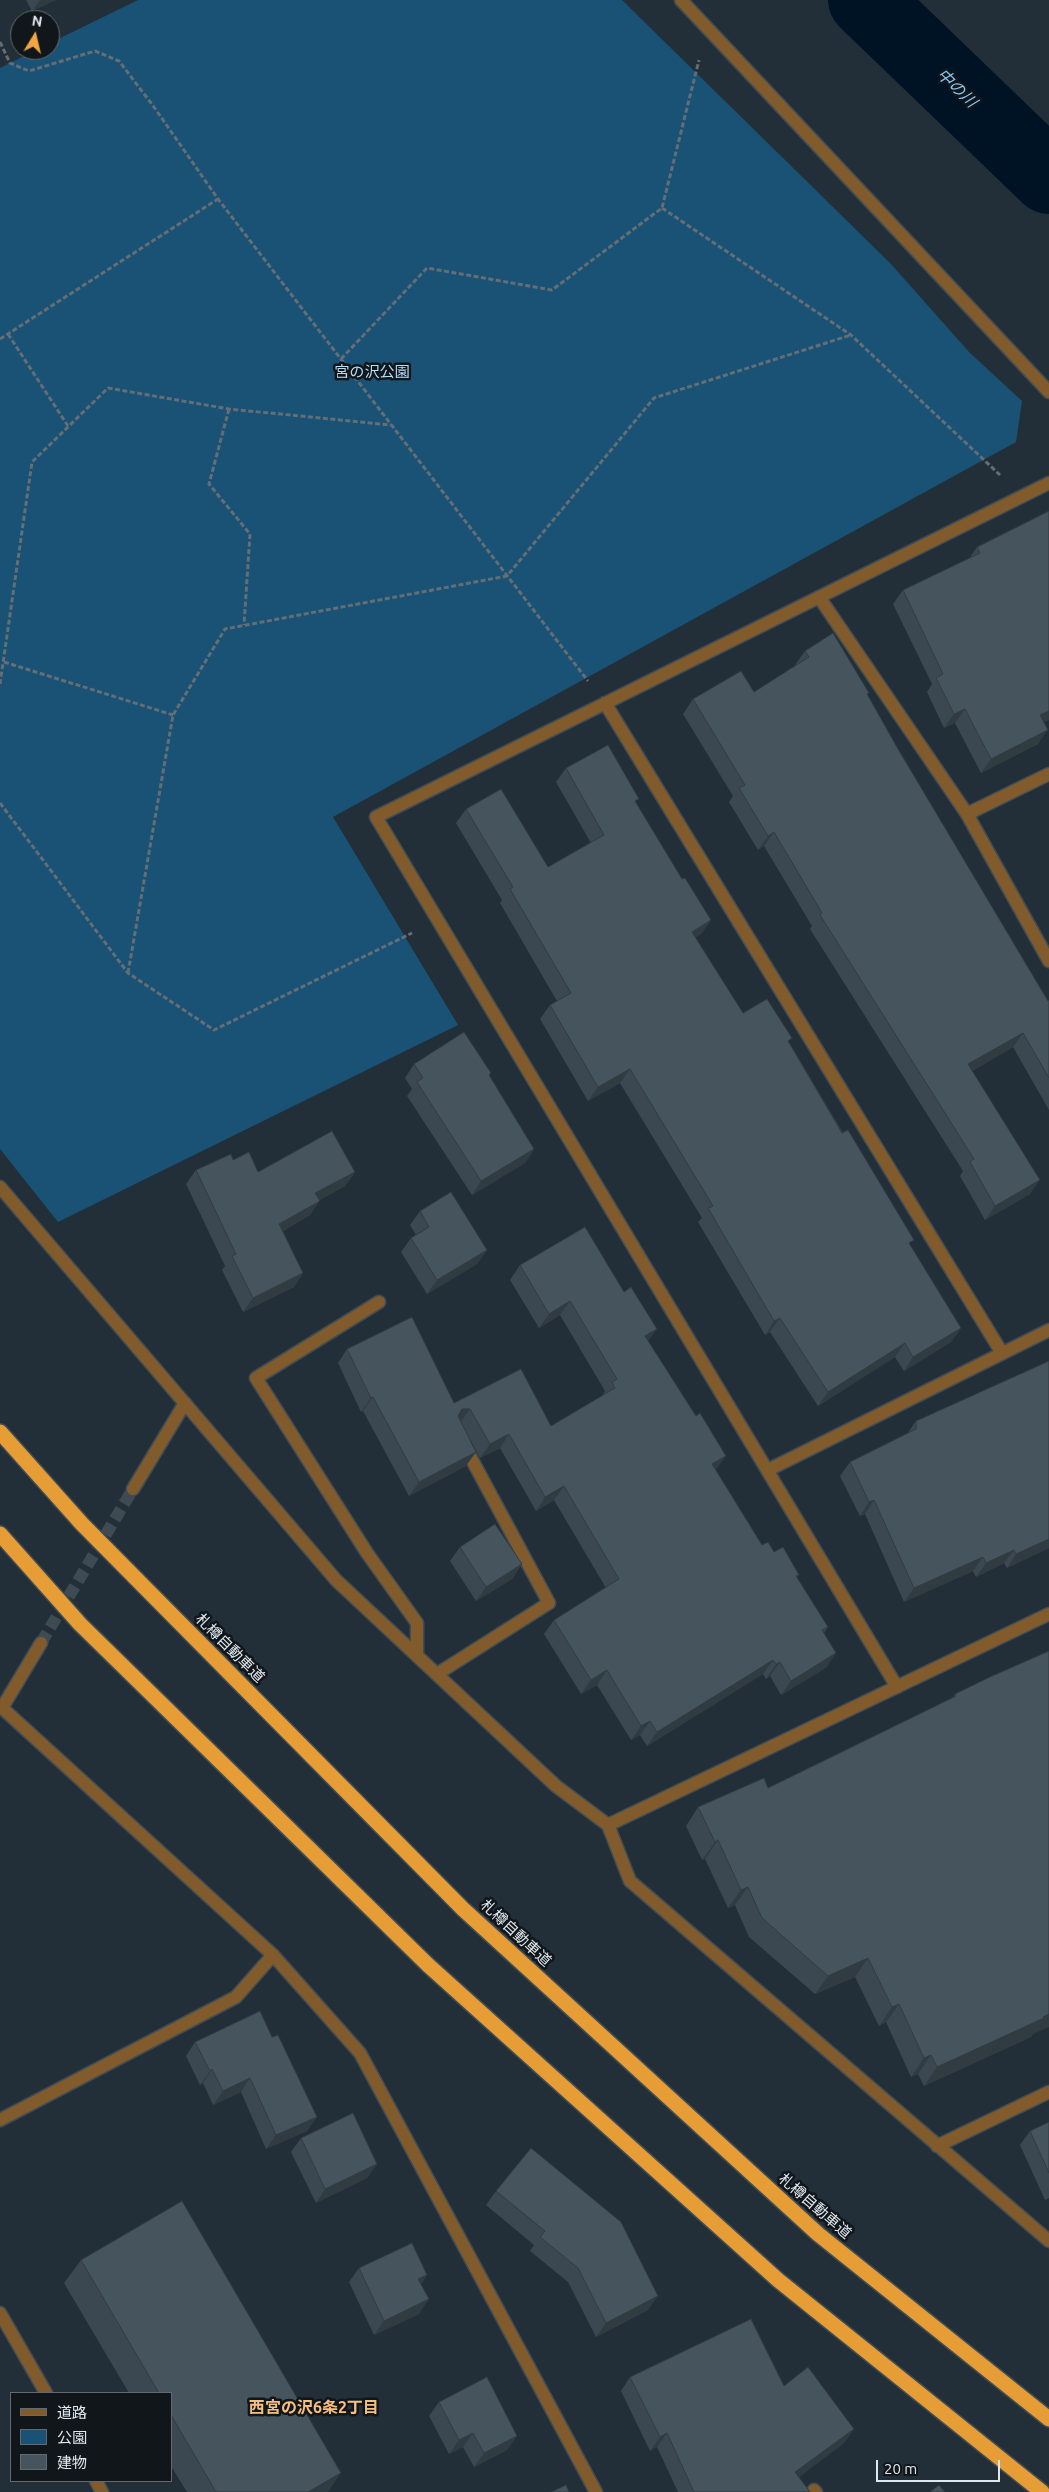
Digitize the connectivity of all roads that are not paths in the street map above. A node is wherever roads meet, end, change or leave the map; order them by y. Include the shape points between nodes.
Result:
1 (681, 0) edge
2 (1049, 392) edge
3 (1049, 483) edge
4 (819, 597) junction
5 (606, 703) junction
6 (1049, 774) edge
7 (967, 814) junction
8 (1049, 961) edge
9 (0, 1187) edge
10 (379, 1302) dead end
11 (1049, 1330) edge
12 (1002, 1353) junction
13 (185, 1403) junction
14 (456, 1430) edge
15 (0, 1432) edge
16 (768, 1470) junction
17 (133, 1489) tunnel mouth
18 (0, 1534) edge
19 (1049, 1614) edge
20 (41, 1643) tunnel mouth
21 (417, 1656) junction
22 (436, 1674) junction
23 (897, 1687) junction
24 (1, 1707) edge
25 (608, 1825) junction
26 (273, 1956) junction
27 (1049, 2092) edge
28 (0, 2120) edge
29 (937, 2146) junction
30 (1049, 2241) edge
31 (0, 2312) edge
32 (45, 2392) edge
33 (1049, 2418) edge
34 (596, 2492) edge
35 (1042, 2492) edge

1 - 2 street
3 - 4 street
4 - 5 street
4 - 7 street
5 - 12 street
5 - 16 street via 376,817
6 - 7 street
7 - 8 street
9 - 13 street
10 - 21 street via 256,1378 366,1553 418,1623
11 - 12 street
12 - 16 street
13 - 17 street
13 - 21 street via 336,1580
14 - 22 street via 549,1603
15 - 33 highway, 札樽自動車道 via 82,1524 464,1909 818,2234
16 - 23 street
18 - 35 highway via 80,1624 428,1966 778,2280
19 - 23 street
20 - 24 street
21 - 22 street
22 - 25 street via 556,1786
23 - 25 street
24 - 26 street
25 - 29 street via 630,1881
26 - 28 street via 236,1997
26 - 34 street via 360,2053
27 - 29 street
29 - 30 street
31 - 32 street

